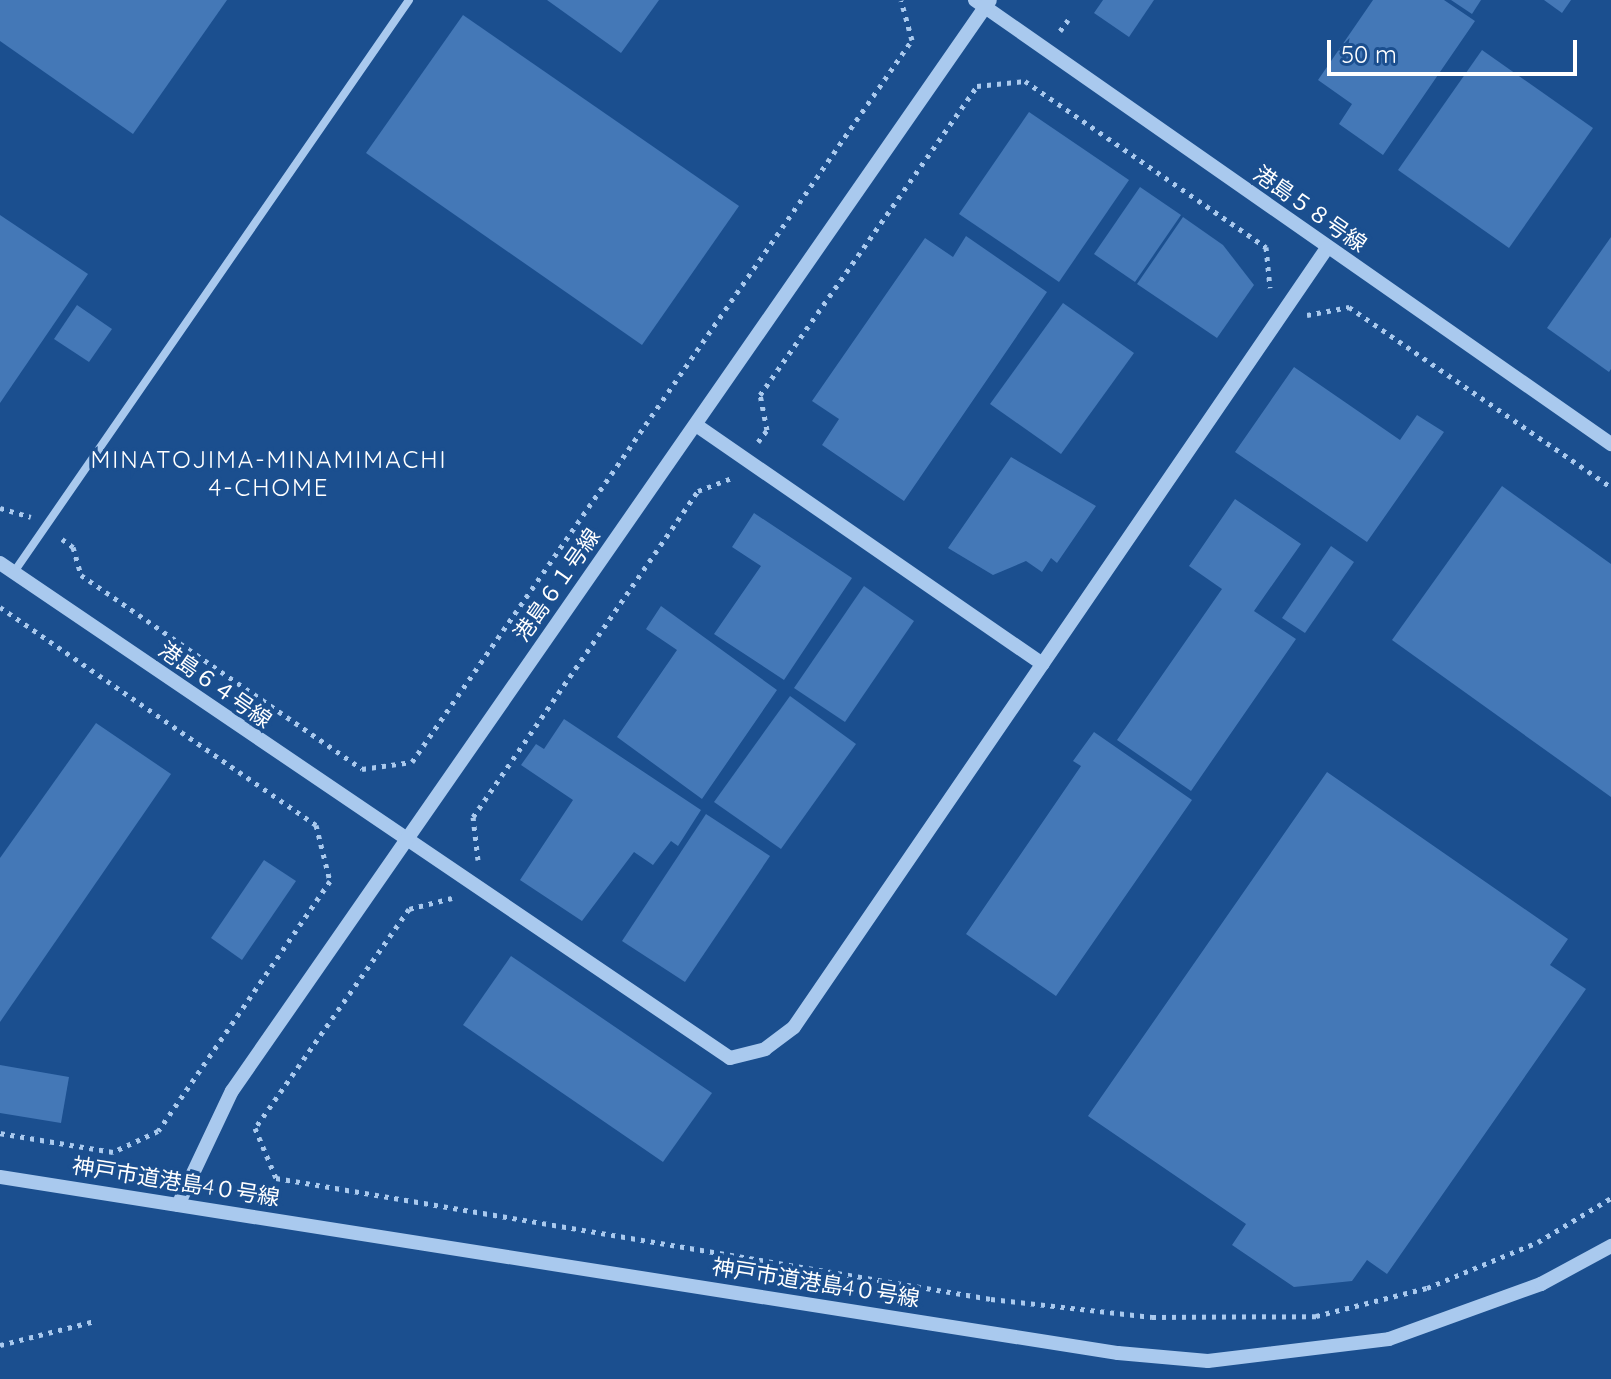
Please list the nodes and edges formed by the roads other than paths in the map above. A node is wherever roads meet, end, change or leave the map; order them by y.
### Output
1 (409, 0) edge
2 (983, 2) edge
3 (1327, 248) junction
4 (696, 425) junction
5 (1611, 444) edge
6 (0, 563) edge
7 (14, 572) junction
8 (1042, 664) junction
9 (405, 843) junction
10 (0, 1177) edge
11 (178, 1205) junction
12 (1611, 1246) edge

1 - 7 street
2 - 3 street, 港島５８号線
2 - 4 street, 港島６１号線
3 - 5 street, 港島５８号線
3 - 8 street, 港島６４号線
4 - 8 street
4 - 9 street, 港島６１号線
6 - 7 street, 港島６４号線
7 - 9 street, 港島６４号線
8 - 9 street, 港島６４号線
9 - 11 street, 港島６１号線
10 - 11 street, 神戸市道港島4０号線
11 - 12 street, 神戸市道港島4０号線

